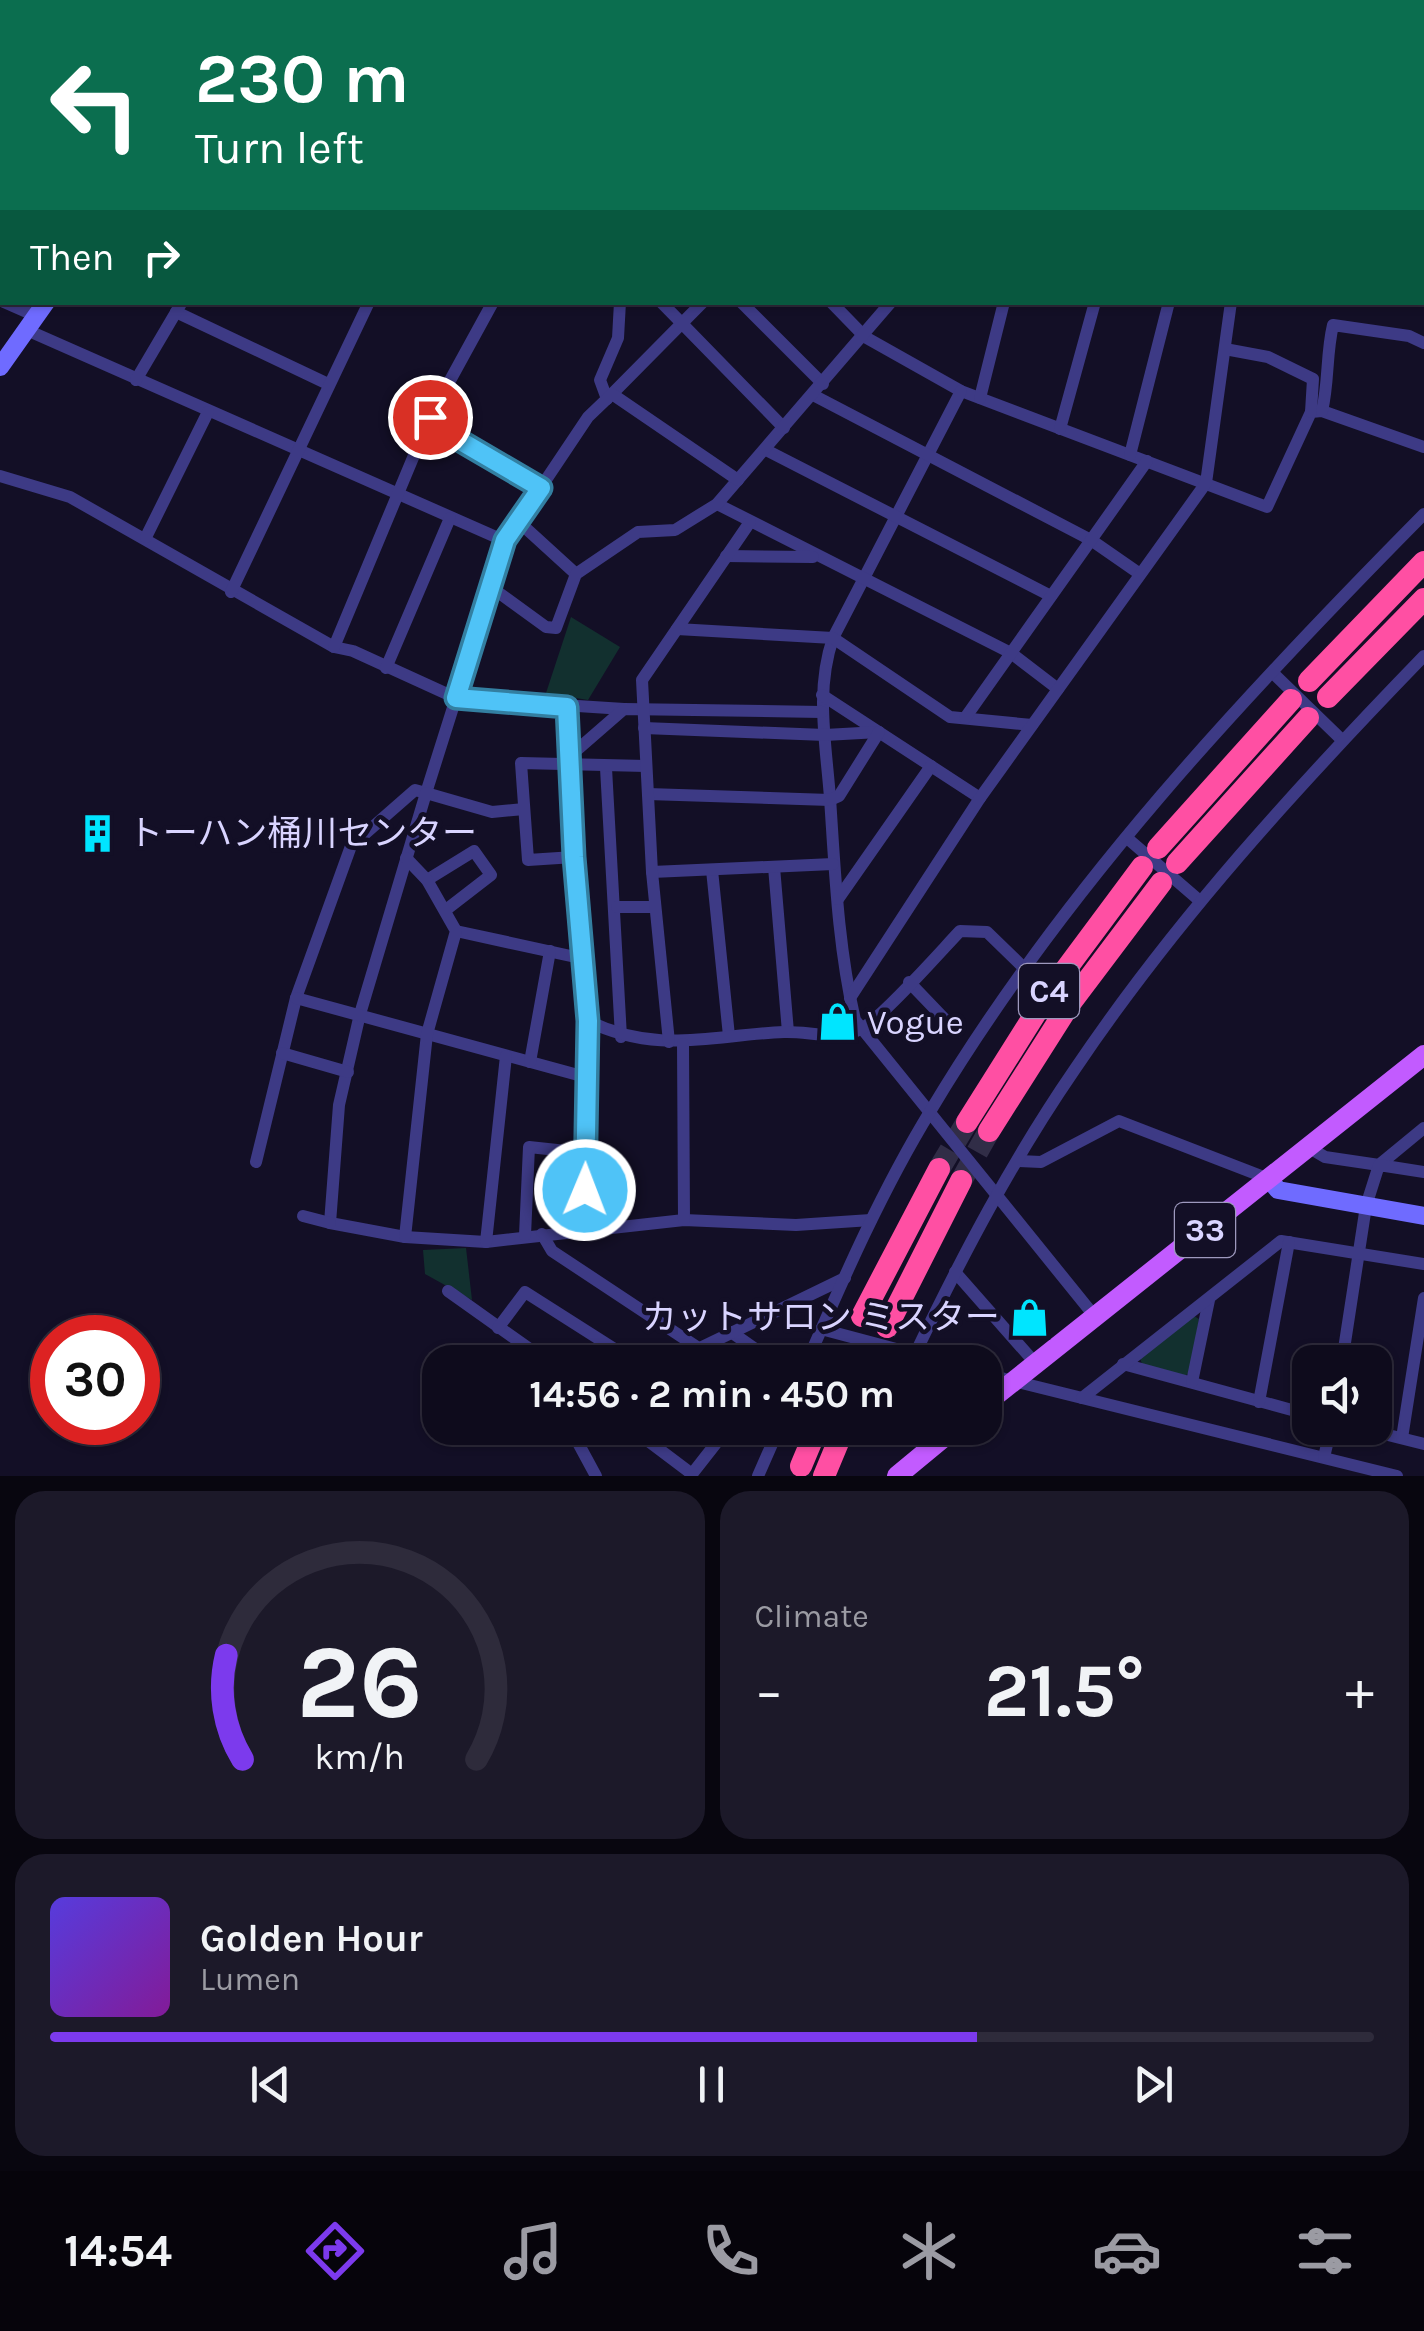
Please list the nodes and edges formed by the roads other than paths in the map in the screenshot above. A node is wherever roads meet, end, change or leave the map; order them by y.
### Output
1 (10, 305) edge
2 (367, 305) edge
3 (491, 305) edge
4 (620, 305) edge
5 (663, 305) edge
6 (700, 305) edge
7 (744, 305) edge
8 (834, 305) edge
9 (889, 305) edge
10 (1003, 305) edge
11 (1094, 305) edge
12 (1168, 305) edge
13 (1231, 305) edge
14 (179, 307) edge
15 (37, 316) edge
16 (681, 323) junction
17 (865, 337) junction
18 (1424, 343) edge
19 (1225, 349) junction
20 (0, 367) edge
21 (136, 380) junction
22 (328, 384) junction
23 (818, 390) junction
24 (961, 391) junction
25 (610, 397) junction
26 (980, 398) junction
27 (208, 412) junction
28 (1316, 412) junction
29 (428, 422) junction
30 (784, 428) junction
31 (1060, 429) junction
32 (1424, 447) edge
33 (297, 450) junction
34 (766, 450) junction
35 (927, 454) junction
36 (1130, 455) junction
37 (1147, 462) junction
38 (0, 476) edge
39 (738, 480) junction
40 (1206, 484) junction
41 (541, 488) junction
42 (396, 493) junction
43 (717, 504) junction
44 (1424, 514) edge
45 (897, 517) junction
46 (450, 518) junction
47 (518, 522) junction
48 (750, 522) junction
49 (146, 537) junction
50 (505, 540) junction
51 (1091, 540) junction
52 (726, 556) junction
53 (819, 557) junction
54 (1424, 562) edge
55 (576, 574) junction
56 (1140, 574) junction
57 (863, 579) junction
58 (491, 586) junction
59 (231, 592) junction
60 (1051, 596) junction
61 (1424, 599) edge
62 (677, 628) junction
63 (832, 638) junction
64 (334, 647) junction
65 (1010, 653) junction
66 (1424, 656) edge
67 (386, 668) junction
68 (1274, 674) junction
69 (1309, 681) dead end
70 (1058, 689) junction
71 (822, 695) junction
72 (1328, 697) dead end
73 (456, 698) junction
74 (1291, 700) dead end
75 (567, 707) junction
76 (643, 707) junction
77 (624, 709) junction
78 (822, 712) junction
79 (965, 718) junction
80 (1308, 718) dead end
81 (1032, 725) junction
82 (644, 728) junction
83 (879, 732) junction
84 (824, 735) junction
85 (1342, 740) junction
86 (570, 760) junction
87 (646, 766) junction
88 (931, 766) junction
89 (606, 768) junction
90 (426, 793) junction
91 (648, 794) junction
92 (980, 798) junction
93 (830, 800) junction
94 (524, 809) junction
95 (1127, 838) junction
96 (1158, 848) dead end
97 (574, 857) junction
98 (406, 858) junction
99 (1177, 863) dead end
100 (833, 864) junction
101 (774, 867) junction
102 (1142, 867) dead end
103 (712, 870) junction
104 (652, 872) junction
105 (427, 880) junction
106 (1161, 883) dead end
107 (838, 900) junction
108 (1200, 901) junction
109 (617, 907) junction
110 (655, 907) junction
111 (446, 909) junction
112 (456, 932) junction
113 (550, 952) junction
114 (580, 958) junction
115 (1024, 968) junction
116 (909, 982) junction
117 (296, 998) junction
118 (850, 998) junction
119 (360, 1014) junction
120 (588, 1021) junction
121 (862, 1028) junction
122 (788, 1032) junction
123 (957, 1032) dead end
124 (427, 1034) junction
125 (730, 1036) junction
126 (621, 1037) junction
127 (676, 1043) junction
128 (282, 1053) junction
129 (1424, 1055) edge
130 (506, 1056) junction
131 (530, 1062) junction
132 (348, 1072) junction
133 (590, 1078) junction
134 (930, 1110) junction
135 (1424, 1128) edge
136 (1308, 1147) junction
137 (585, 1153) junction
138 (1019, 1161) junction
139 (256, 1162) dead end
140 (1378, 1164) junction
141 (939, 1169) tunnel mouth
142 (1424, 1172) edge
143 (1268, 1178) junction
144 (961, 1181) tunnel mouth
145 (997, 1194) junction
146 (1366, 1206) junction
147 (303, 1216) dead end
148 (1424, 1216) edge
149 (684, 1220) junction
150 (871, 1220) junction
151 (330, 1223) junction
152 (585, 1228) junction
153 (542, 1234) junction
154 (525, 1235) junction
155 (405, 1237) junction
156 (486, 1242) junction
157 (1289, 1242) junction
158 (1359, 1254) junction
159 (1424, 1264) edge
160 (955, 1272) junction
161 (844, 1278) junction
162 (448, 1290) dead end
163 (1424, 1298) edge
164 (1209, 1300) junction
165 (862, 1316) tunnel mouth
166 (1096, 1318) junction
167 (498, 1328) junction
168 (887, 1328) tunnel mouth
169 (822, 1329) junction
170 (730, 1332) junction
171 (523, 1345) edge
172 (608, 1345) edge
173 (679, 1345) edge
174 (709, 1345) edge
175 (749, 1345) edge
176 (815, 1345) edge
177 (882, 1345) edge
178 (919, 1345) edge
179 (1345, 1345) edge
180 (1036, 1364) junction
181 (1123, 1364) junction
182 (1002, 1379) edge
183 (1013, 1382) junction
184 (1192, 1382) junction
185 (1002, 1391) edge
186 (1082, 1398) junction
187 (1259, 1402) junction
188 (1292, 1410) edge
189 (1392, 1436) edge
190 (1402, 1438) junction
191 (1424, 1444) edge
192 (579, 1445) edge
193 (654, 1445) edge
194 (715, 1445) edge
195 (772, 1445) edge
196 (810, 1445) edge
197 (837, 1445) edge
198 (930, 1445) edge
199 (932, 1445) edge
200 (1327, 1445) edge
201 (1324, 1458) junction
202 (801, 1466) dead end
203 (596, 1476) edge
204 (758, 1476) edge
205 (824, 1476) edge
206 (881, 1476) edge
207 (897, 1476) edge
208 (1397, 1476) edge

1 - 15 street
2 - 22 street
3 - 29 street
4 - 25 street
5 - 16 street
6 - 16 street
7 - 23 street
8 - 17 street
9 - 17 street
10 - 26 street
11 - 31 street
12 - 36 street
13 - 19 street
14 - 21 street
14 - 22 street
15 - 20 street
15 - 21 street
16 - 25 street
16 - 30 street
17 - 23 street
17 - 24 street
18 - 28 street
19 - 28 street
19 - 40 street
21 - 27 street
22 - 33 street
23 - 30 street
23 - 35 street
24 - 26 street
24 - 35 street
25 - 39 street
25 - 41 street
26 - 31 street
27 - 33 street
27 - 49 street
28 - 32 street
28 - 40 street
29 - 41 street
29 - 42 street
30 - 34 street
31 - 36 street
33 - 42 street
33 - 59 street
34 - 39 street
34 - 45 street
35 - 45 street
35 - 51 street
36 - 37 street
37 - 40 street
37 - 51 street
38 - 49 street
39 - 43 street
40 - 56 street
41 - 47 street
42 - 46 street
42 - 64 street
43 - 48 street
43 - 55 street
44 - 68 street
45 - 57 street
45 - 60 street
46 - 50 street
46 - 67 street
47 - 50 street
47 - 55 street
48 - 52 street
48 - 53 street
49 - 59 street
50 - 58 street
51 - 56 street
51 - 60 street
52 - 53 street
52 - 62 street
53 - 57 street
54 - 69 highway
55 - 58 street
56 - 70 street
57 - 63 street
57 - 65 street
58 - 73 street
59 - 64 street
60 - 65 street
61 - 72 highway
62 - 63 street
62 - 76 street
63 - 71 street
63 - 79 street
64 - 67 street
65 - 70 street
65 - 79 street
66 - 85 street
67 - 73 street
68 - 85 street
68 - 95 street
70 - 81 street
71 - 78 street
71 - 83 street
73 - 75 street
73 - 90 street
74 - 96 highway
75 - 77 street
75 - 86 street
76 - 77 street
76 - 78 street
76 - 82 street
77 - 86 street
78 - 84 street
79 - 81 street
80 - 99 highway
81 - 92 street
82 - 84 street
82 - 87 street
83 - 84 street
83 - 88 street
83 - 93 street
84 - 93 street
85 - 108 street
86 - 89 street
86 - 94 street
86 - 97 street
87 - 89 street
87 - 91 street
88 - 92 street
88 - 107 street
89 - 109 street
90 - 94 street
90 - 98 street
90 - 117 street
91 - 93 street
91 - 104 street
92 - 118 street
93 - 100 street
94 - 97 street
95 - 108 street
95 - 115 street
97 - 114 street
98 - 105 street
98 - 119 street
100 - 101 street
100 - 107 street
101 - 103 street
101 - 122 street
102 - 106 highway, C4
103 - 104 street
103 - 125 street
104 - 110 street
105 - 111 street
105 - 111 street
107 - 118 street
108 - 138 street
109 - 110 street
109 - 126 street
110 - 127 street
111 - 112 street
112 - 113 street
112 - 124 street
113 - 114 street
113 - 131 street
114 - 120 street
115 - 116 street
115 - 134 street
116 - 121 street
116 - 123 street
117 - 119 street
117 - 128 street
118 - 121 street
119 - 124 street
119 - 132 street
120 - 126 street
120 - 133 street
121 - 122 street
121 - 134 street
122 - 125 street
124 - 130 street
124 - 155 street
125 - 127 street
126 - 127 street
127 - 149 street
128 - 132 street
128 - 139 street
129 - 136 main road, 33
130 - 131 street
130 - 156 street
131 - 133 street
132 - 151 street
133 - 137 street
134 - 145 street
134 - 150 street
135 - 140 street
136 - 140 street
136 - 143 main road, 33
137 - 152 street
137 - 154 street
138 - 143 street
138 - 145 street
140 - 142 street
140 - 146 street
141 - 165 highway
143 - 146 street
143 - 166 main road, 33
144 - 168 highway
145 - 160 street
145 - 166 street
146 - 148 street
146 - 158 street
147 - 151 street
149 - 150 street
149 - 152 street
150 - 161 street
151 - 155 street
152 - 153 street
153 - 154 street
153 - 173 street
154 - 156 street
155 - 156 street
157 - 158 street
157 - 164 street
157 - 187 street
158 - 159 street
158 - 179 street
160 - 178 street
160 - 180 street
161 - 169 street
161 - 170 street
162 - 167 street
163 - 190 street
164 - 181 street
164 - 184 street
166 - 180 main road, 33
167 - 171 street
167 - 172 street
169 - 176 street
169 - 177 street, bridge
170 - 174 street
170 - 175 street
180 - 183 main road, 33
181 - 184 street
181 - 186 street
182 - 183 street
183 - 185 main road, 33
183 - 186 street
184 - 187 street
186 - 201 street
187 - 188 street
189 - 190 street
190 - 191 street
192 - 203 street
193 - 194 street
195 - 204 street
196 - 202 highway
197 - 205 highway
198 - 206 main road
199 - 207 main road
200 - 201 street
201 - 208 street

